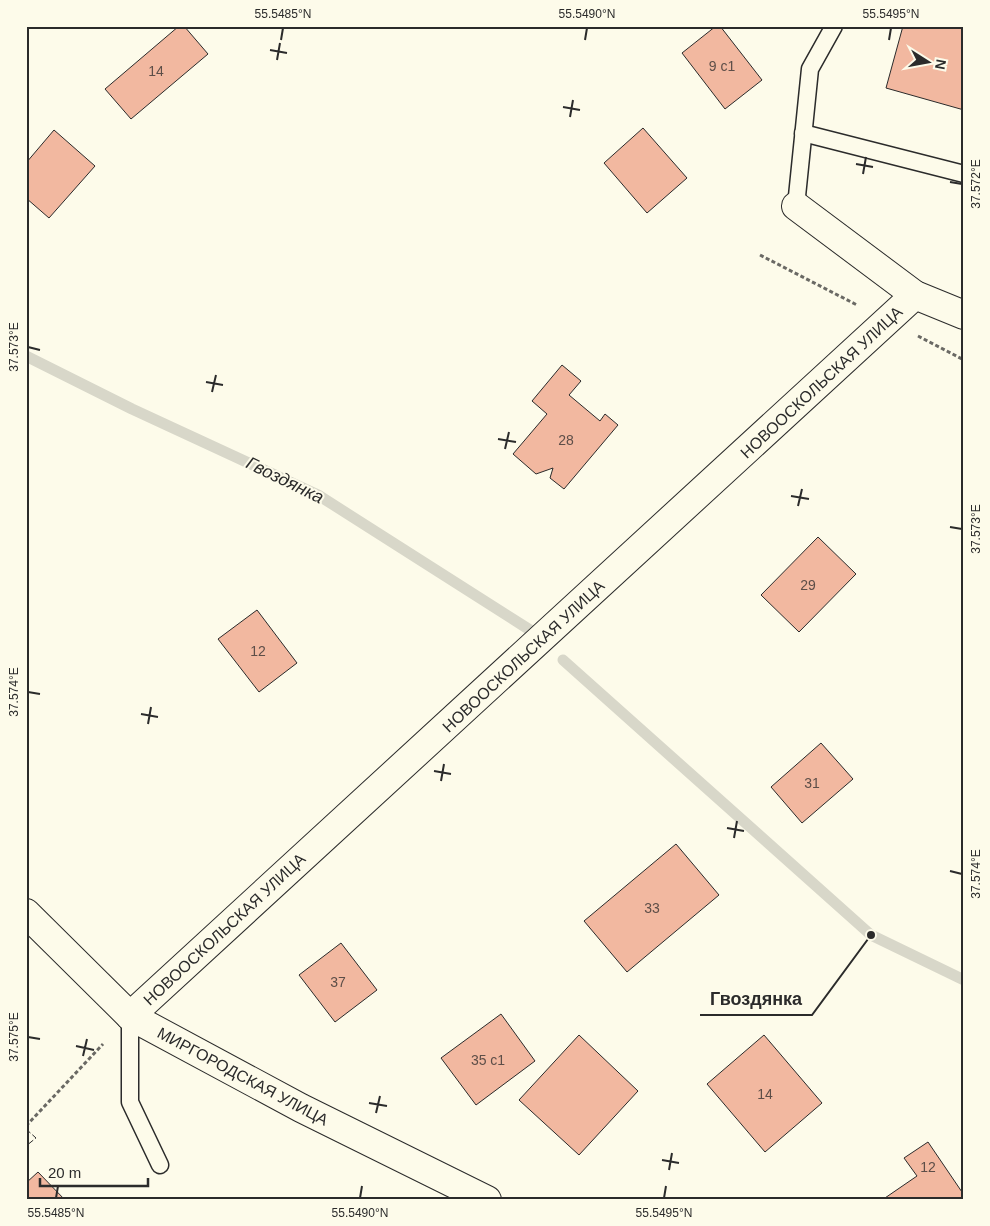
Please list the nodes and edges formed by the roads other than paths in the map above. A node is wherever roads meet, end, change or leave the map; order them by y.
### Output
1 (834, 26) edge
2 (803, 133) junction
3 (964, 174) edge
4 (796, 206) joint
5 (915, 295) junction
6 (964, 316) edge
7 (26, 914) edge
8 (130, 1016) junction
9 (160, 1165) dead end
10 (488, 1200) edge

1 - 2 lane
2 - 3 lane
2 - 4 lane
4 - 5 street
5 - 6 street
5 - 8 street, НОВООСКОЛЬСКАЯ УЛИЦА
7 - 8 street, МИРГОРОДСКАЯ УЛИЦА
8 - 9 lane
8 - 10 street, МИРГОРОДСКАЯ УЛИЦА

